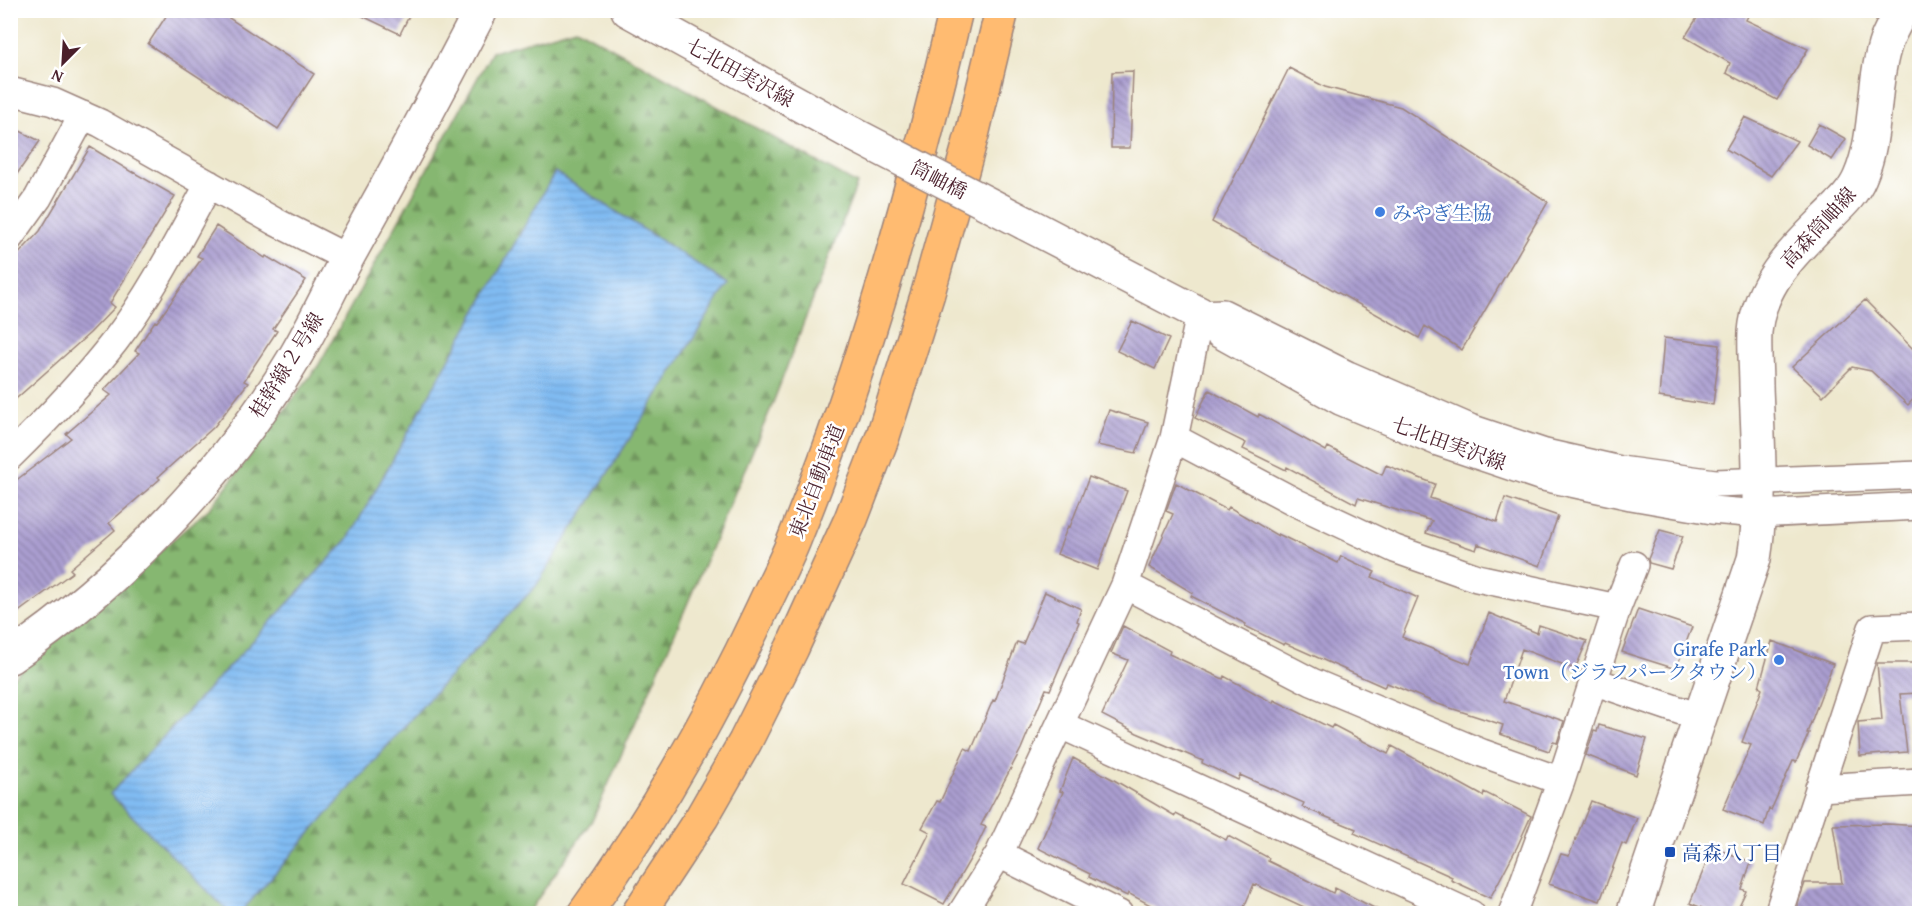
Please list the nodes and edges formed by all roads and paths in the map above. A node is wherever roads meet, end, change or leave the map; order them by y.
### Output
1 (481, 10) edge
2 (628, 10) edge
3 (956, 10) edge
4 (1002, 10) edge
5 (1901, 10) edge
6 (10, 91) edge
7 (83, 115) junction
8 (853, 134) joint
9 (209, 184) junction
10 (1025, 223) joint
11 (10, 237) edge
12 (347, 258) junction
13 (1200, 314) junction
14 (1174, 438) junction
15 (10, 456) edge
16 (1920, 475) edge
17 (1758, 481) junction
18 (1920, 506) edge
19 (1758, 514) junction
20 (1634, 565) dead end
21 (1125, 585) junction
22 (1617, 608) junction
23 (1920, 626) edge
24 (10, 657) edge
25 (1593, 681) junction
26 (1699, 717) junction
27 (1060, 726) junction
28 (1561, 781) junction
29 (1920, 782) edge
30 (1819, 788) junction
31 (999, 854) junction
32 (584, 914) edge
33 (638, 914) edge
34 (961, 914) edge
35 (1119, 914) edge
36 (1471, 914) edge
37 (1512, 914) edge
38 (1633, 914) edge
39 (1778, 914) edge

1 - 12 street, 桂幹線２号線
2 - 8 street, 七北田実沢線
3 - 32 highway, 東北自動車道
4 - 33 highway
5 - 17 street, 高森筒岫線
6 - 7 street
7 - 9 street
7 - 11 street
8 - 10 street, 筒岫橋, bridge
9 - 12 street
9 - 15 street
10 - 13 street, 七北田実沢線
12 - 24 street, 桂幹線２号線
13 - 14 street
13 - 17 street
13 - 19 street, 七北田実沢線
14 - 21 street
14 - 22 street
16 - 17 street
17 - 19 street, 高森筒岫線
18 - 19 street, 七北田実沢線
19 - 26 street, 高森筒岫線
20 - 22 street
21 - 27 street
21 - 28 street
22 - 25 street
23 - 30 street
25 - 26 street
25 - 28 street
26 - 38 street, 高森筒岫線
27 - 31 street
27 - 36 street
28 - 37 street
29 - 30 street
30 - 39 street
31 - 34 street
31 - 35 street

